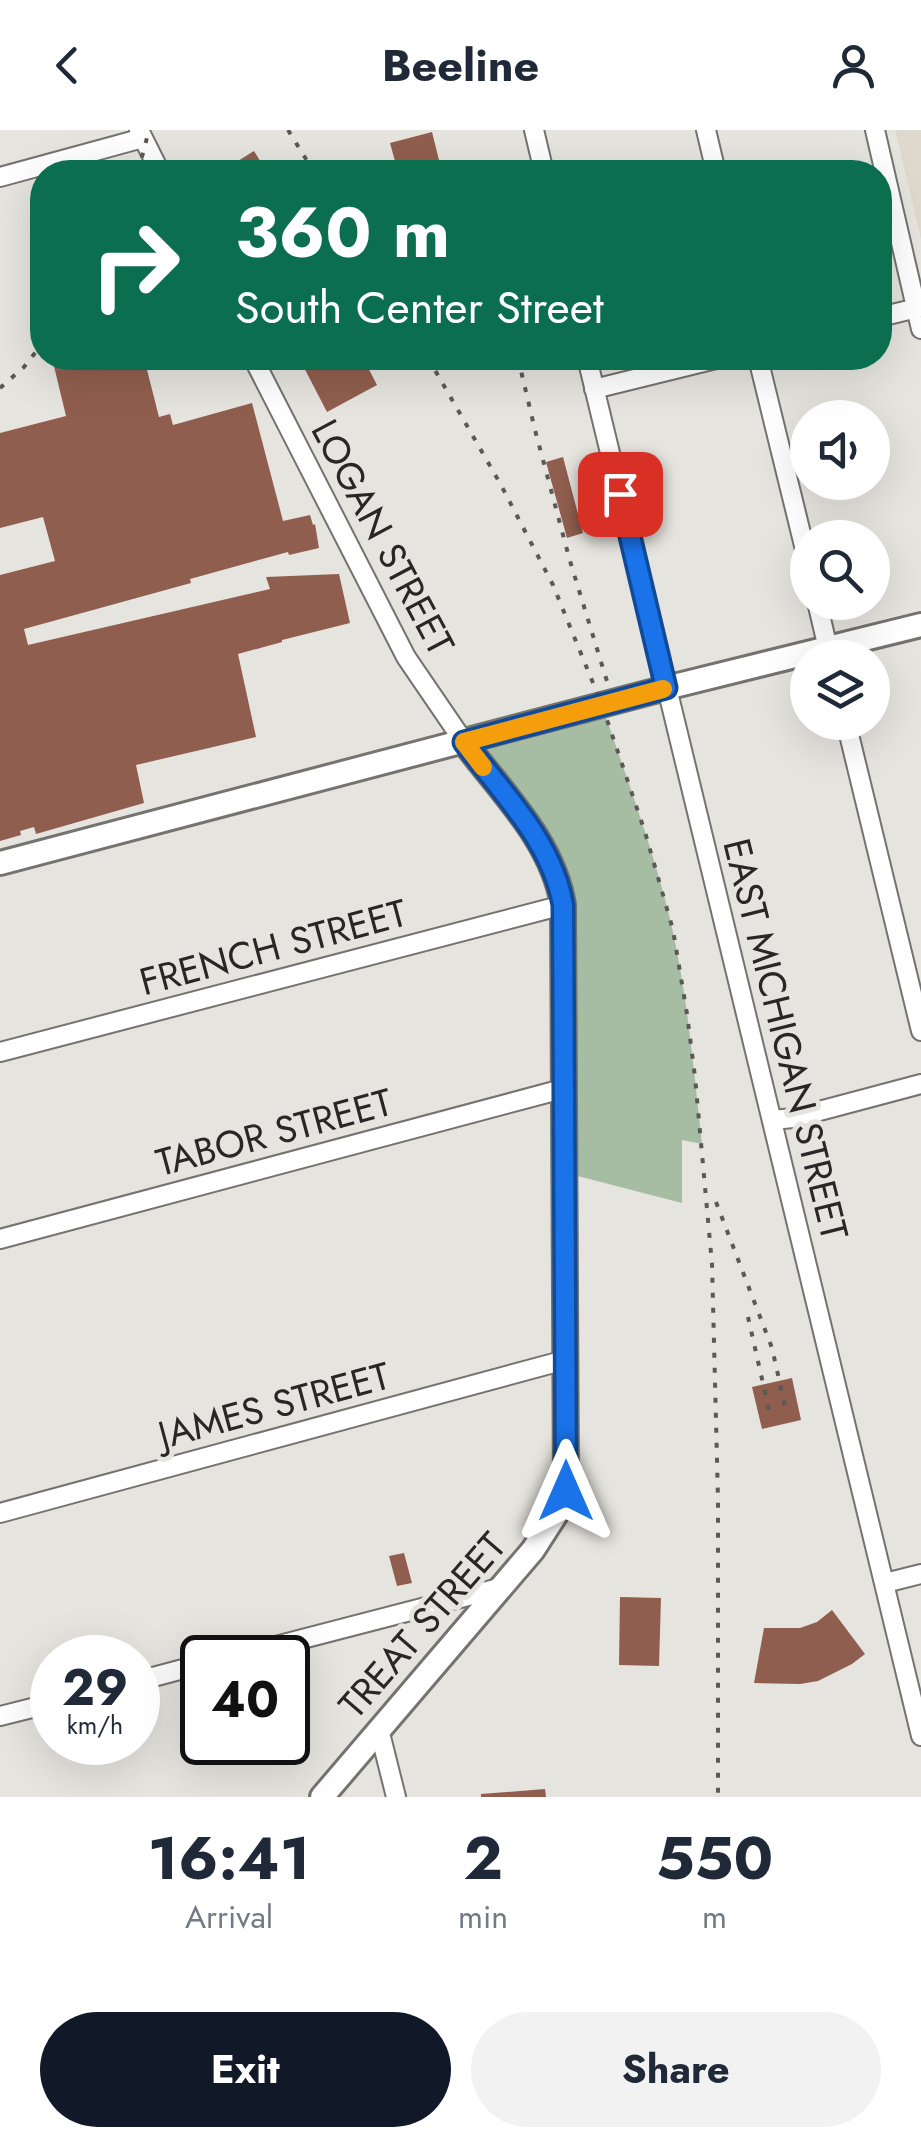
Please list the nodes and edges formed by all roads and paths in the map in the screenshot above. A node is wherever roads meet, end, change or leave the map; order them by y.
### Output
1 (534, 130) edge
2 (706, 130) edge
3 (875, 130) edge
4 (141, 134) edge
5 (56, 160) edge
6 (154, 160) edge
7 (541, 160) edge
8 (713, 160) edge
9 (882, 160) edge
10 (30, 168) edge
11 (0, 177) edge
12 (892, 198) edge
13 (919, 307) edge
14 (892, 314) edge
15 (921, 329) edge
16 (259, 370) edge
17 (590, 370) edge
18 (671, 370) edge
19 (761, 370) edge
20 (594, 389) junction
21 (798, 520) edge
22 (921, 625) edge
23 (872, 640) edge
24 (790, 661) edge
25 (666, 688) junction
26 (850, 740) edge
27 (464, 742) junction
28 (0, 863) edge
29 (563, 905) junction
30 (921, 1031) edge
31 (0, 1052) edge
32 (921, 1084) edge
33 (566, 1088) junction
34 (773, 1120) junction
35 (0, 1239) edge
36 (565, 1360) junction
37 (0, 1514) edge
38 (921, 1574) edge
39 (885, 1583) junction
40 (499, 1588) junction
41 (310, 1637) edge
42 (30, 1708) edge
43 (0, 1716) edge
44 (379, 1728) junction
45 (921, 1736) edge
46 (322, 1797) edge
47 (396, 1797) edge

1 - 7 street
2 - 8 street
3 - 9 street
4 - 5 street
4 - 6 street
10 - 11 street
12 - 13 street
13 - 14 street
13 - 15 street
16 - 27 street, LOGAN STREET
17 - 20 street, EAST MICHIGAN STREET
18 - 20 street
19 - 21 street
20 - 25 street, EAST MICHIGAN STREET
22 - 23 street
24 - 25 street
25 - 27 street
25 - 34 street, EAST MICHIGAN STREET
26 - 30 street
27 - 28 street
27 - 29 street, TREAT STREET
29 - 31 street, FRENCH STREET
29 - 33 street, TREAT STREET
32 - 34 street
33 - 35 street, TABOR STREET
33 - 36 street, TREAT STREET
34 - 39 street, EAST MICHIGAN STREET
36 - 37 street, JAMES STREET
36 - 40 street, TREAT STREET
38 - 39 street
39 - 45 street, EAST MICHIGAN STREET
40 - 41 street
40 - 44 street, TREAT STREET
42 - 43 street
44 - 46 street, TREAT STREET
44 - 47 street

